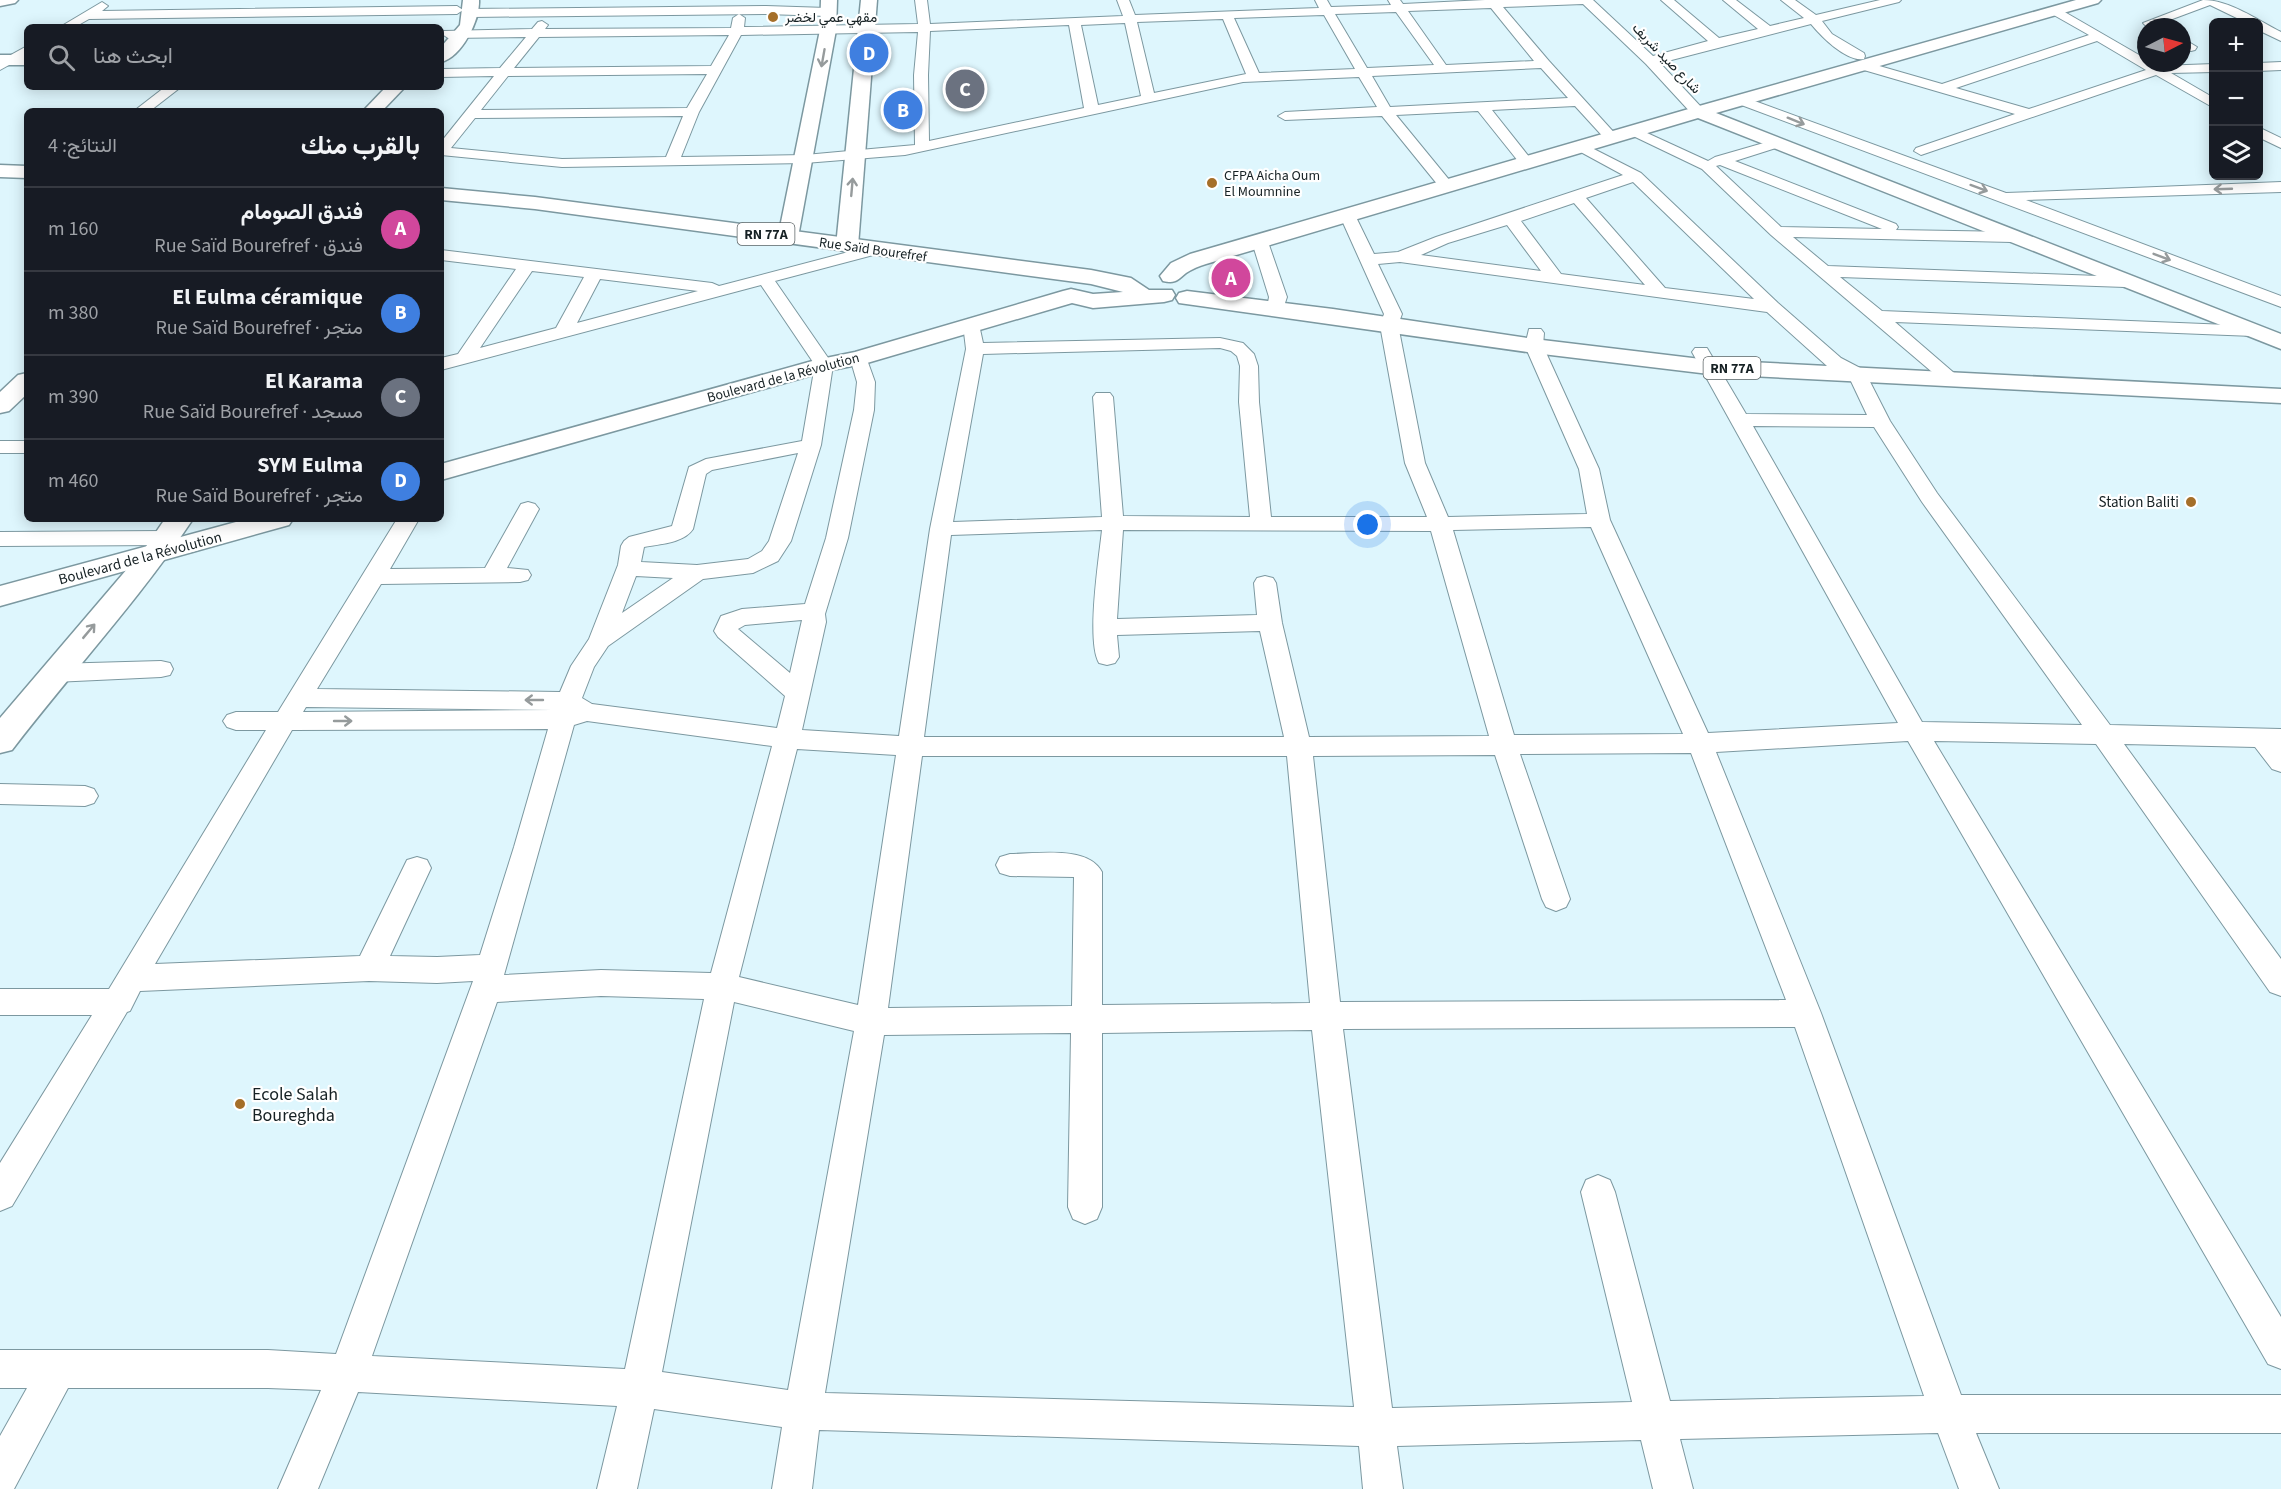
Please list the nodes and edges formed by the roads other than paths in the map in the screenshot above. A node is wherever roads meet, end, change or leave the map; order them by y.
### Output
1 (113, 0) edge
2 (316, 0) edge
3 (869, 0) edge
4 (921, 0) edge
5 (1123, 0) edge
6 (1586, 0) edge
7 (1667, 0) edge
8 (1729, 0) edge
9 (1787, 0) edge
10 (1895, 0) edge
11 (2093, 0) edge
12 (2213, 0) edge
13 (1492, 1) edge
14 (1396, 3) edge
15 (1862, 3) edge
16 (2051, 3) edge
17 (549, 5) edge
18 (739, 5) edge
19 (1325, 5) edge
20 (464, 6) edge
21 (825, 11) edge
22 (373, 12) junction
23 (298, 13) junction
24 (87, 15) junction
25 (1227, 15) junction
26 (2164, 18) edge
27 (2246, 18) edge
28 (1130, 19) junction
29 (1815, 20) junction
30 (1074, 21) junction
31 (71, 24) edge
32 (359, 24) edge
33 (924, 27) junction
34 (2263, 27) edge
35 (868, 30) junction
36 (737, 31) junction
37 (1769, 32) junction
38 (536, 33) junction
39 (451, 36) edge
40 (2099, 36) junction
41 (2281, 37) edge
42 (1716, 42) junction
43 (444, 51) edge
44 (24, 52) edge
45 (2137, 58) edge
46 (24, 60) edge
47 (1651, 61) junction
48 (1861, 61) junction
49 (3, 62) edge
50 (1544, 64) junction
51 (2281, 66) edge
52 (2263, 67) edge
53 (1442, 68) junction
54 (2209, 68) edge
55 (2191, 69) edge
56 (716, 70) junction
57 (503, 72) junction
58 (1365, 72) junction
59 (2152, 72) edge
60 (2161, 72) edge
61 (444, 73) edge
62 (1254, 77) junction
63 (1941, 89) junction
64 (170, 90) edge
65 (393, 90) edge
66 (409, 90) edge
67 (1750, 95) junction
68 (1148, 98) junction
69 (2209, 101) edge
70 (1579, 102) junction
71 (1482, 107) junction
72 (145, 108) edge
73 (375, 108) edge
74 (392, 108) edge
75 (1092, 111) junction
76 (1386, 111) junction
77 (692, 112) junction
78 (1698, 112) junction
79 (471, 114) junction
80 (2030, 114) junction
81 (1285, 116) dead end
82 (1635, 131) junction
83 (2263, 133) edge
84 (1612, 138) junction
85 (1889, 140) dead end
86 (1774, 144) junction
87 (2281, 144) edge
88 (444, 147) edge
89 (1582, 147) junction
90 (922, 148) junction
91 (444, 151) edge
92 (855, 157) junction
93 (805, 159) junction
94 (672, 160) junction
95 (1527, 163) junction
96 (1714, 163) junction
97 (0, 171) edge
98 (24, 172) edge
99 (1636, 176) junction
100 (1447, 187) junction
101 (2281, 187) edge
102 (444, 196) edge
103 (1577, 197) junction
104 (2281, 201) edge
105 (2037, 203) junction
106 (2144, 207) dead end
107 (1348, 216) junction
108 (1511, 219) junction
109 (1778, 232) junction
110 (1905, 233) junction
111 (788, 237) junction
112 (2012, 237) junction
113 (1254, 244) junction
114 (847, 246) junction
115 (875, 250) junction
116 (447, 256) edge
117 (1400, 257) junction
118 (1367, 260) junction
119 (526, 267) junction
120 (1824, 271) junction
121 (594, 274) junction
122 (1556, 279) junction
123 (766, 280) junction
124 (2124, 282) junction
125 (2281, 288) edge
126 (727, 289) junction
127 (1166, 289) junction
128 (1661, 293) junction
129 (1277, 302) junction
130 (2281, 302) edge
131 (1772, 307) junction
132 (1877, 316) junction
133 (1391, 320) junction
134 (2253, 331) junction
135 (562, 334) junction
136 (973, 336) junction
137 (1534, 339) junction
138 (2281, 342) edge
139 (464, 358) junction
140 (859, 358) junction
141 (1705, 359) junction
142 (1834, 362) junction
143 (444, 363) edge
144 (824, 365) junction
145 (1946, 373) junction
146 (1857, 374) junction
147 (2281, 381) edge
148 (24, 383) edge
149 (2281, 396) edge
150 (1103, 397) dead end
151 (0, 406) edge
152 (1739, 420) junction
153 (1880, 421) junction
154 (811, 445) junction
155 (0, 447) edge
156 (24, 447) edge
157 (444, 471) edge
158 (528, 509) dead end
159 (1599, 520) junction
160 (260, 522) edge
161 (406, 522) edge
162 (1113, 523) junction
163 (1261, 524) junction
164 (1440, 524) junction
165 (941, 529) junction
166 (166, 537) edge
167 (0, 538) edge
168 (629, 565) junction
169 (697, 572) junction
170 (492, 575) junction
171 (520, 575) dead end
172 (375, 577) junction
173 (1265, 583) dead end
174 (0, 596) edge
175 (813, 614) junction
176 (1270, 623) junction
177 (1105, 627) junction
178 (600, 640) junction
179 (1107, 657) dead end
180 (161, 669) dead end
181 (54, 673) junction
182 (797, 693) junction
183 (292, 710) junction
184 (572, 711) junction
185 (236, 721) dead end
186 (1915, 731) junction
187 (2103, 736) junction
188 (2271, 737) edge
189 (787, 739) junction
190 (0, 741) edge
191 (1700, 743) junction
192 (1504, 744) junction
193 (909, 746) junction
194 (1299, 747) junction
195 (2281, 762) edge
196 (0, 794) edge
197 (85, 796) dead end
198 (1011, 865) dead end
199 (417, 868) dead end
200 (1556, 899) dead end
201 (369, 968) junction
202 (488, 978) junction
203 (2281, 983) edge
204 (722, 986) junction
205 (125, 990) junction
206 (0, 1002) edge
207 (1806, 1013) junction
208 (1326, 1016) junction
209 (1088, 1021) junction
210 (871, 1022) junction
211 (1598, 1192) dead end
212 (0, 1194) edge
213 (1085, 1207) dead end
214 (2281, 1351) edge
215 (58, 1368) junction
216 (0, 1369) edge
217 (347, 1373) junction
218 (640, 1388) junction
219 (802, 1411) junction
220 (1949, 1414) junction
221 (2281, 1414) edge
222 (1656, 1420) junction
223 (1375, 1427) junction
224 (0, 1475) edge
225 (298, 1489) edge
226 (616, 1489) edge
227 (792, 1489) edge
228 (1383, 1489) edge
229 (1673, 1489) edge
230 (1979, 1489) edge

1 - 24 street
2 - 23 street
3 - 35 main road
4 - 33 street
5 - 28 street
6 - 13 street
6 - 47 street, شارع صيد شريف
7 - 42 street
8 - 37 street
9 - 29 street
10 - 15 street
11 - 16 main road
12 - 26 street
12 - 27 street
13 - 14 street
13 - 50 street
14 - 19 street
14 - 53 street
15 - 29 street
16 - 40 street
16 - 48 main road
17 - 18 street
17 - 20 street
17 - 38 street
18 - 21 street
18 - 36 street
19 - 25 street
19 - 58 street
20 - 22 street
20 - 39 main road
21 - 35 street
21 - 36 street
21 -> 93 main road
22 - 23 street
22 - 32 street
23 - 24 street
24 - 31 street
25 - 28 street
25 - 62 street
28 - 30 street
28 - 68 street
29 - 37 street
29 - 48 street
30 - 33 street
30 - 75 street
33 - 35 street
33 - 90 street
34 - 41 street
35 - 92 main road
36 - 38 street
36 - 56 street
37 - 42 street
38 - 39 street
38 - 57 street
39 - 43 main road
40 - 45 street
40 - 63 street
42 - 47 street
44 - 49 street
46 - 49 main road
47 - 78 street, شارع صيد شريف
48 - 63 street
48 - 67 main road
50 - 53 street
50 - 70 street
51 - 52 street
53 - 58 street
54 - 55 street
56 - 57 street
56 - 77 street
57 - 61 street
57 - 79 street
58 - 62 street
58 - 76 street
59 - 80 street
60 - 69 street
62 - 68 street
63 - 80 street
64 - 72 street
65 - 73 main road
66 - 74 main road
67 - 78 main road
67 - 85 street
67 -> 105 street
68 - 75 street
70 - 71 street
70 - 84 street
71 - 76 street
71 - 95 street
75 - 90 street
76 - 81 street
76 - 100 street
77 - 79 street
77 - 94 street
78 - 82 main road
78 - 86 main road
79 - 88 street
80 - 105 street
82 - 84 main road
82 - 96 street
83 - 87 street
84 - 89 main road
86 - 96 street
86 - 112 main road
89 - 95 main road
89 - 99 street
90 - 92 street
91 - 94 street
92 - 93 street
114 -> 92 main road
93 - 94 street
93 - 111 main road
95 - 100 main road
96 - 109 street
96 - 110 street
97 - 98 main road
99 - 103 street
99 - 131 street
100 - 107 main road
101 -> 105 street
102 - 111 main road, Rue Saïd Bourefref / RN 77A
103 - 108 street
103 - 128 street
104 - 106 street
105 - 125 street
105 -> 130 street
107 - 113 main road
107 - 118 street
108 - 117 street
108 - 122 street
109 - 110 street
109 - 120 street
110 - 112 street
111 - 114 main road, Rue Saïd Bourefref / RN 77A
112 - 124 main road
113 - 127 main road
113 - 127 main road
113 - 129 street
114 - 115 main road, Rue Saïd Bourefref / RN 77A
115 - 123 street
115 - 127 main road, Rue Saïd Bourefref / RN 77A
116 - 119 street
117 - 118 street
117 - 122 street
118 - 133 street
119 - 121 street
119 - 139 street
120 - 124 street
120 - 132 street
121 - 126 street
121 - 135 street
122 - 128 street
123 - 126 street
123 - 144 street
124 - 134 main road
126 - 135 street
127 - 129 main road, RN 77A
127 - 136 main road, Boulevard de la Révolution
128 - 131 street
129 - 133 main road, RN 77A
131 - 142 street
132 - 134 street
132 - 145 street
133 - 137 main road, RN 77A
133 - 164 street
134 - 138 main road
135 - 139 street
136 - 140 main road, Boulevard de la Révolution
136 - 163 street
136 - 165 street
137 - 141 main road, RN 77A
137 - 159 street
139 - 143 street
140 - 144 main road, Boulevard de la Révolution
140 - 175 street
141 - 142 main road
141 - 146 main road, RN 77A
141 - 152 street
142 - 145 main road
142 - 146 street
144 - 154 street
144 - 157 main road, Boulevard de la Révolution
145 - 146 main road, RN 77A
145 - 147 main road
145 - 149 main road, RN 77A
146 - 153 street
148 - 151 main road
150 - 162 street
152 - 153 street
152 - 186 street
153 - 187 street
154 - 168 street
154 - 169 street
155 - 156 street
158 - 170 street
159 - 164 street
159 - 191 street
160 - 166 main road, Boulevard de la Révolution
161 - 172 street
162 - 163 street
162 - 165 street
162 - 177 street
163 - 164 street
164 - 192 street
165 - 193 street
166 - 167 street
166 - 174 main road, Boulevard de la Révolution
181 -> 166 main road
168 - 169 street
168 - 178 street
169 - 178 street
170 - 171 street
170 - 172 street
172 - 183 street
173 - 176 street
175 - 182 street
175 - 182 street
176 - 177 street
176 - 194 street
177 - 179 street
178 - 184 street
180 - 181 street
181 - 190 main road
182 - 189 street
183 - 184 street
183 - 185 street
183 - 205 street
184 - 189 street
184 - 202 street
186 - 187 street
186 - 191 street
186 - 214 street
187 - 188 street
187 - 203 street
188 - 195 street
189 - 193 street
189 - 204 street
191 - 192 street
191 - 207 street
192 - 194 street
192 - 200 street
193 - 194 street
193 - 210 street
194 - 208 street
196 - 197 street
198 - 209 street
199 - 201 street
201 - 202 street
201 - 205 street
202 - 204 street
202 - 217 street
204 - 210 street
204 - 218 street
205 - 206 street
205 - 212 street
207 - 208 street
207 - 220 street
208 - 209 street
208 - 223 street
209 - 210 street
209 - 213 street
210 - 219 street
211 - 222 street
215 - 216 street
215 - 217 street
215 - 224 street
217 - 218 street
217 - 225 street
218 - 219 street
218 - 226 street
219 - 223 street
219 - 227 street
220 - 221 street
220 - 222 street
220 - 230 street
222 - 223 street
222 - 229 street
223 - 228 street

